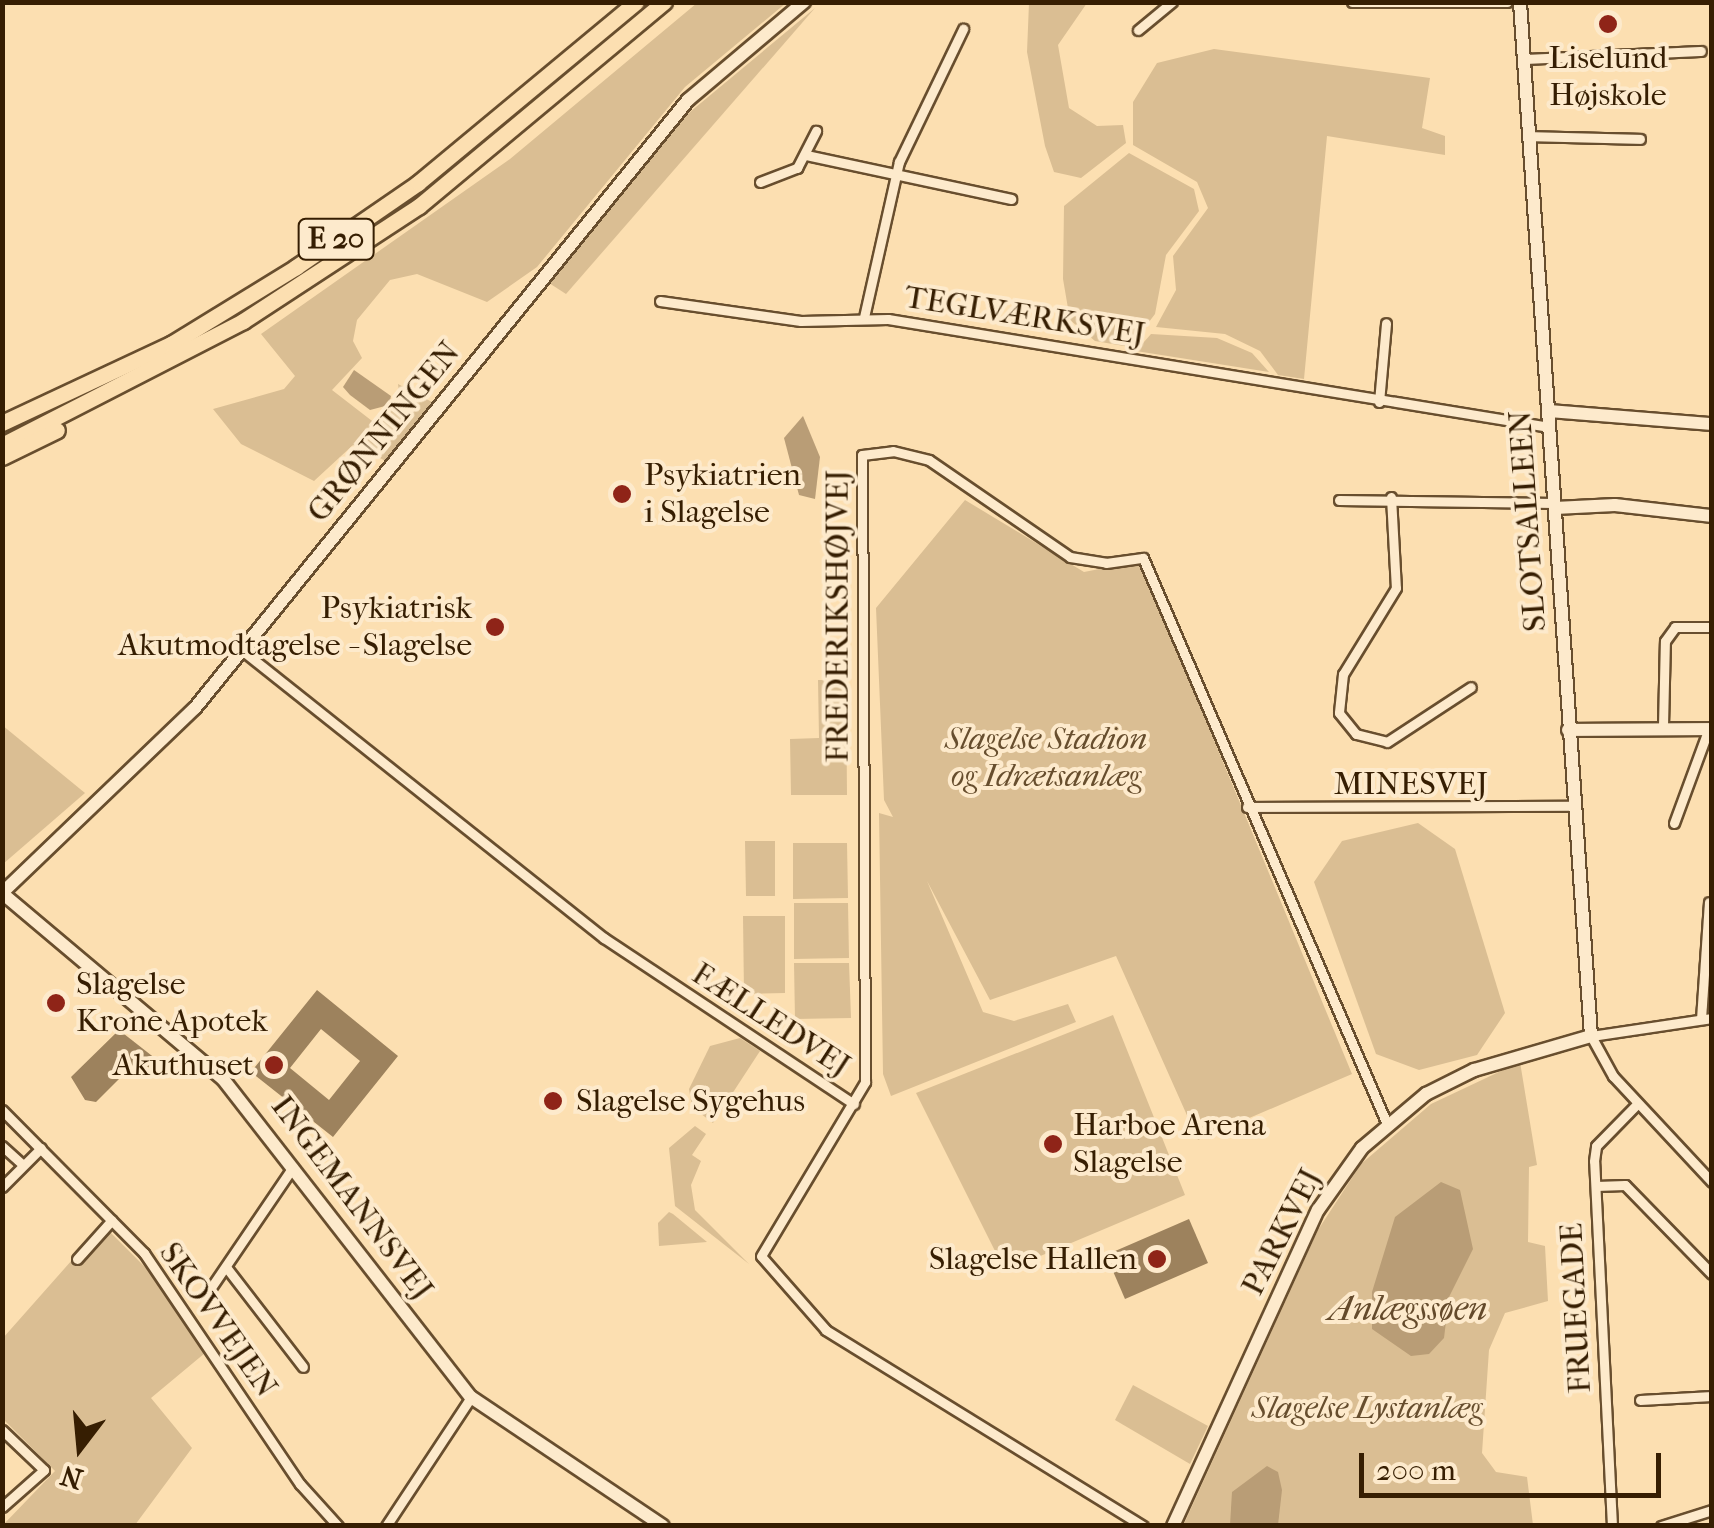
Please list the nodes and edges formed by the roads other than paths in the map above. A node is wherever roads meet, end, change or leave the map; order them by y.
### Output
1 (636, 2) edge
2 (664, 2) edge
3 (804, 2) edge
4 (1172, 2) edge
5 (1352, 2) edge
6 (1506, 2) edge
7 (1520, 2) edge
8 (1378, 3) edge
9 (963, 29) dead end
10 (1138, 30) dead end
11 (1701, 51) dead end
12 (1524, 59) junction
13 (816, 131) dead end
14 (1529, 136) junction
15 (1640, 139) dead end
16 (806, 155) junction
17 (893, 180) junction
18 (760, 182) dead end
19 (1011, 199) dead end
20 (660, 301) dead end
21 (864, 317) junction
22 (243, 320) junction
23 (1386, 323) dead end
24 (1380, 402) junction
25 (1549, 412) junction
26 (2, 423) edge
27 (1712, 424) edge
28 (1549, 428) junction
29 (2, 446) edge
30 (2, 458) edge
31 (1391, 498) junction
32 (1339, 500) dead end
33 (1554, 506) junction
34 (1712, 516) edge
35 (1712, 627) edge
36 (243, 650) junction
37 (1471, 687) dead end
38 (1663, 726) junction
39 (1710, 728) edge
40 (1568, 730) junction
41 (1574, 806) junction
42 (1248, 807) junction
43 (1674, 823) dead end
44 (2, 893) edge
45 (1709, 902) edge
46 (1706, 1018) edge
47 (1591, 1036) junction
48 (854, 1104) junction
49 (1636, 1104) junction
50 (2, 1110) edge
51 (1387, 1124) junction
52 (2, 1146) edge
53 (40, 1148) junction
54 (294, 1164) junction
55 (23, 1166) junction
56 (1712, 1182) edge
57 (1596, 1186) junction
58 (2, 1187) edge
59 (112, 1220) junction
60 (77, 1260) dead end
61 (226, 1267) junction
62 (1712, 1274) edge
63 (208, 1292) dead end
64 (303, 1366) dead end
65 (471, 1396) junction
66 (1712, 1396) edge
67 (1640, 1400) dead end
68 (2, 1430) edge
69 (2, 1507) edge
70 (1712, 1510) edge
71 (338, 1526) edge
72 (386, 1526) edge
73 (663, 1526) edge
74 (1143, 1526) edge
75 (1173, 1526) edge
76 (1612, 1526) edge
77 (1661, 1526) edge

1 - 26 highway, E 20
2 - 22 highway, E 20
3 - 36 street, GRØNNINGEN
4 - 10 street
5 - 8 street
6 - 8 street
7 - 12 street, SLOTSALLEEN
9 - 17 street
11 - 12 street
12 - 14 street, SLOTSALLEEN
13 - 16 street
14 - 15 street
14 - 25 street, SLOTSALLEEN
16 - 17 street
16 - 18 street
17 - 19 street
17 - 21 street
20 - 21 street, TEGLVÆRKSVEJ
21 - 24 street, TEGLVÆRKSVEJ
22 - 29 highway, E 20
22 - 30 highway
23 - 24 street
24 - 28 street, TEGLVÆRKSVEJ
25 - 27 street
25 - 28 street, SLOTSALLEEN
28 - 33 street, SLOTSALLEEN
31 - 32 street
31 - 33 street
31 - 37 street
33 - 34 street
33 - 40 street, SLOTSALLEEN
35 - 38 street
36 - 44 street, GRØNNINGEN
36 - 48 street, FÆLLEDVEJ
38 - 39 street
38 - 40 street
39 - 43 street
40 - 41 street, SLOTSALLEEN
41 - 42 street, MINESVEJ
41 - 47 street, SLOTSALLEEN
42 - 48 street, FREDERIKSHØJVEJ
42 - 51 street, FREDERIKSHØJVEJ
44 - 54 street, INGEMANNSVEJ
45 - 46 street
46 - 47 street
47 - 49 street
47 - 51 street, PARKVEJ
48 - 74 street, FÆLLEDVEJ
49 - 56 street
49 - 57 street, FRUEGADE
50 - 53 street, SKOVVEJEN
51 - 75 street, PARKVEJ
52 - 55 street
53 - 55 street
53 - 59 street, SKOVVEJEN
54 - 61 street
54 - 65 street, INGEMANNSVEJ
55 - 58 street
57 - 62 street
57 - 76 street, FRUEGADE
59 - 60 street
59 - 71 street, SKOVVEJEN
61 - 63 street
61 - 64 street
65 - 72 street
65 - 73 street, INGEMANNSVEJ
66 - 67 street
68 - 69 street
70 - 77 street

